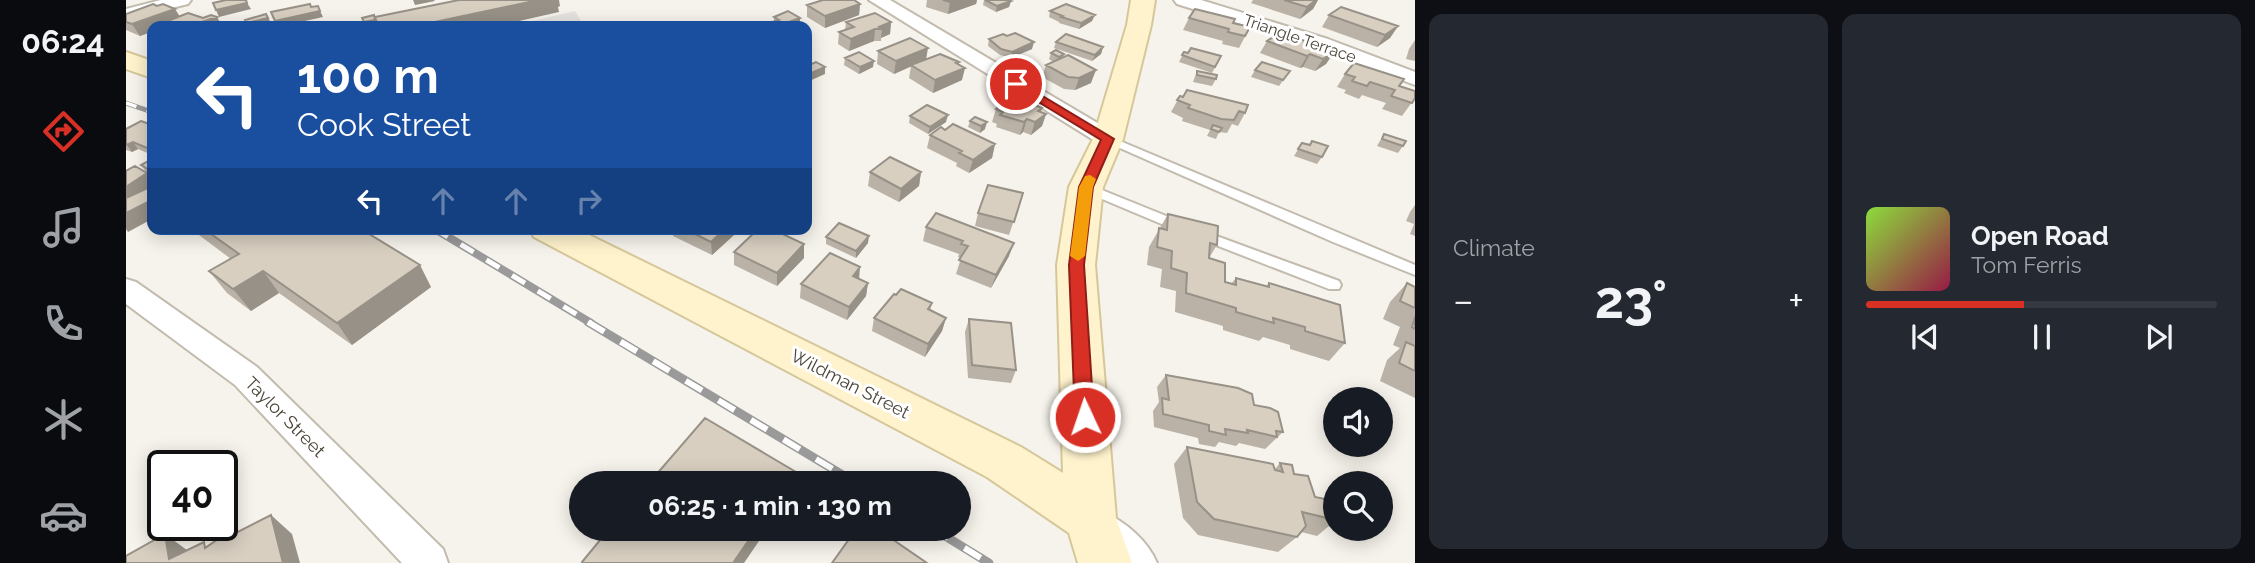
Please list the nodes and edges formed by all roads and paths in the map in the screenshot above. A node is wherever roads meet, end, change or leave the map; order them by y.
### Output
1 (182, 0) edge
2 (878, 0) edge
3 (1143, 0) edge
4 (1183, 0) edge
5 (126, 14) edge
6 (126, 60) edge
7 (147, 68) edge
8 (1415, 79) edge
9 (1108, 139) junction
10 (1086, 187) junction
11 (559, 235) edge
12 (1415, 270) edge
13 (1334, 285) dead end
14 (126, 289) edge
15 (1090, 518) junction
16 (429, 563) edge
17 (1105, 563) edge
18 (1138, 563) edge

1 - 5 street
2 - 9 street
3 - 9 street
4 - 8 street, Triangle Terrace
6 - 7 street
9 - 10 street
9 - 12 lane
10 - 13 lane
10 - 15 street
11 - 15 street, Wildman Street
14 - 16 street, Taylor Street
15 - 17 street
15 - 18 street, Wildman Street

